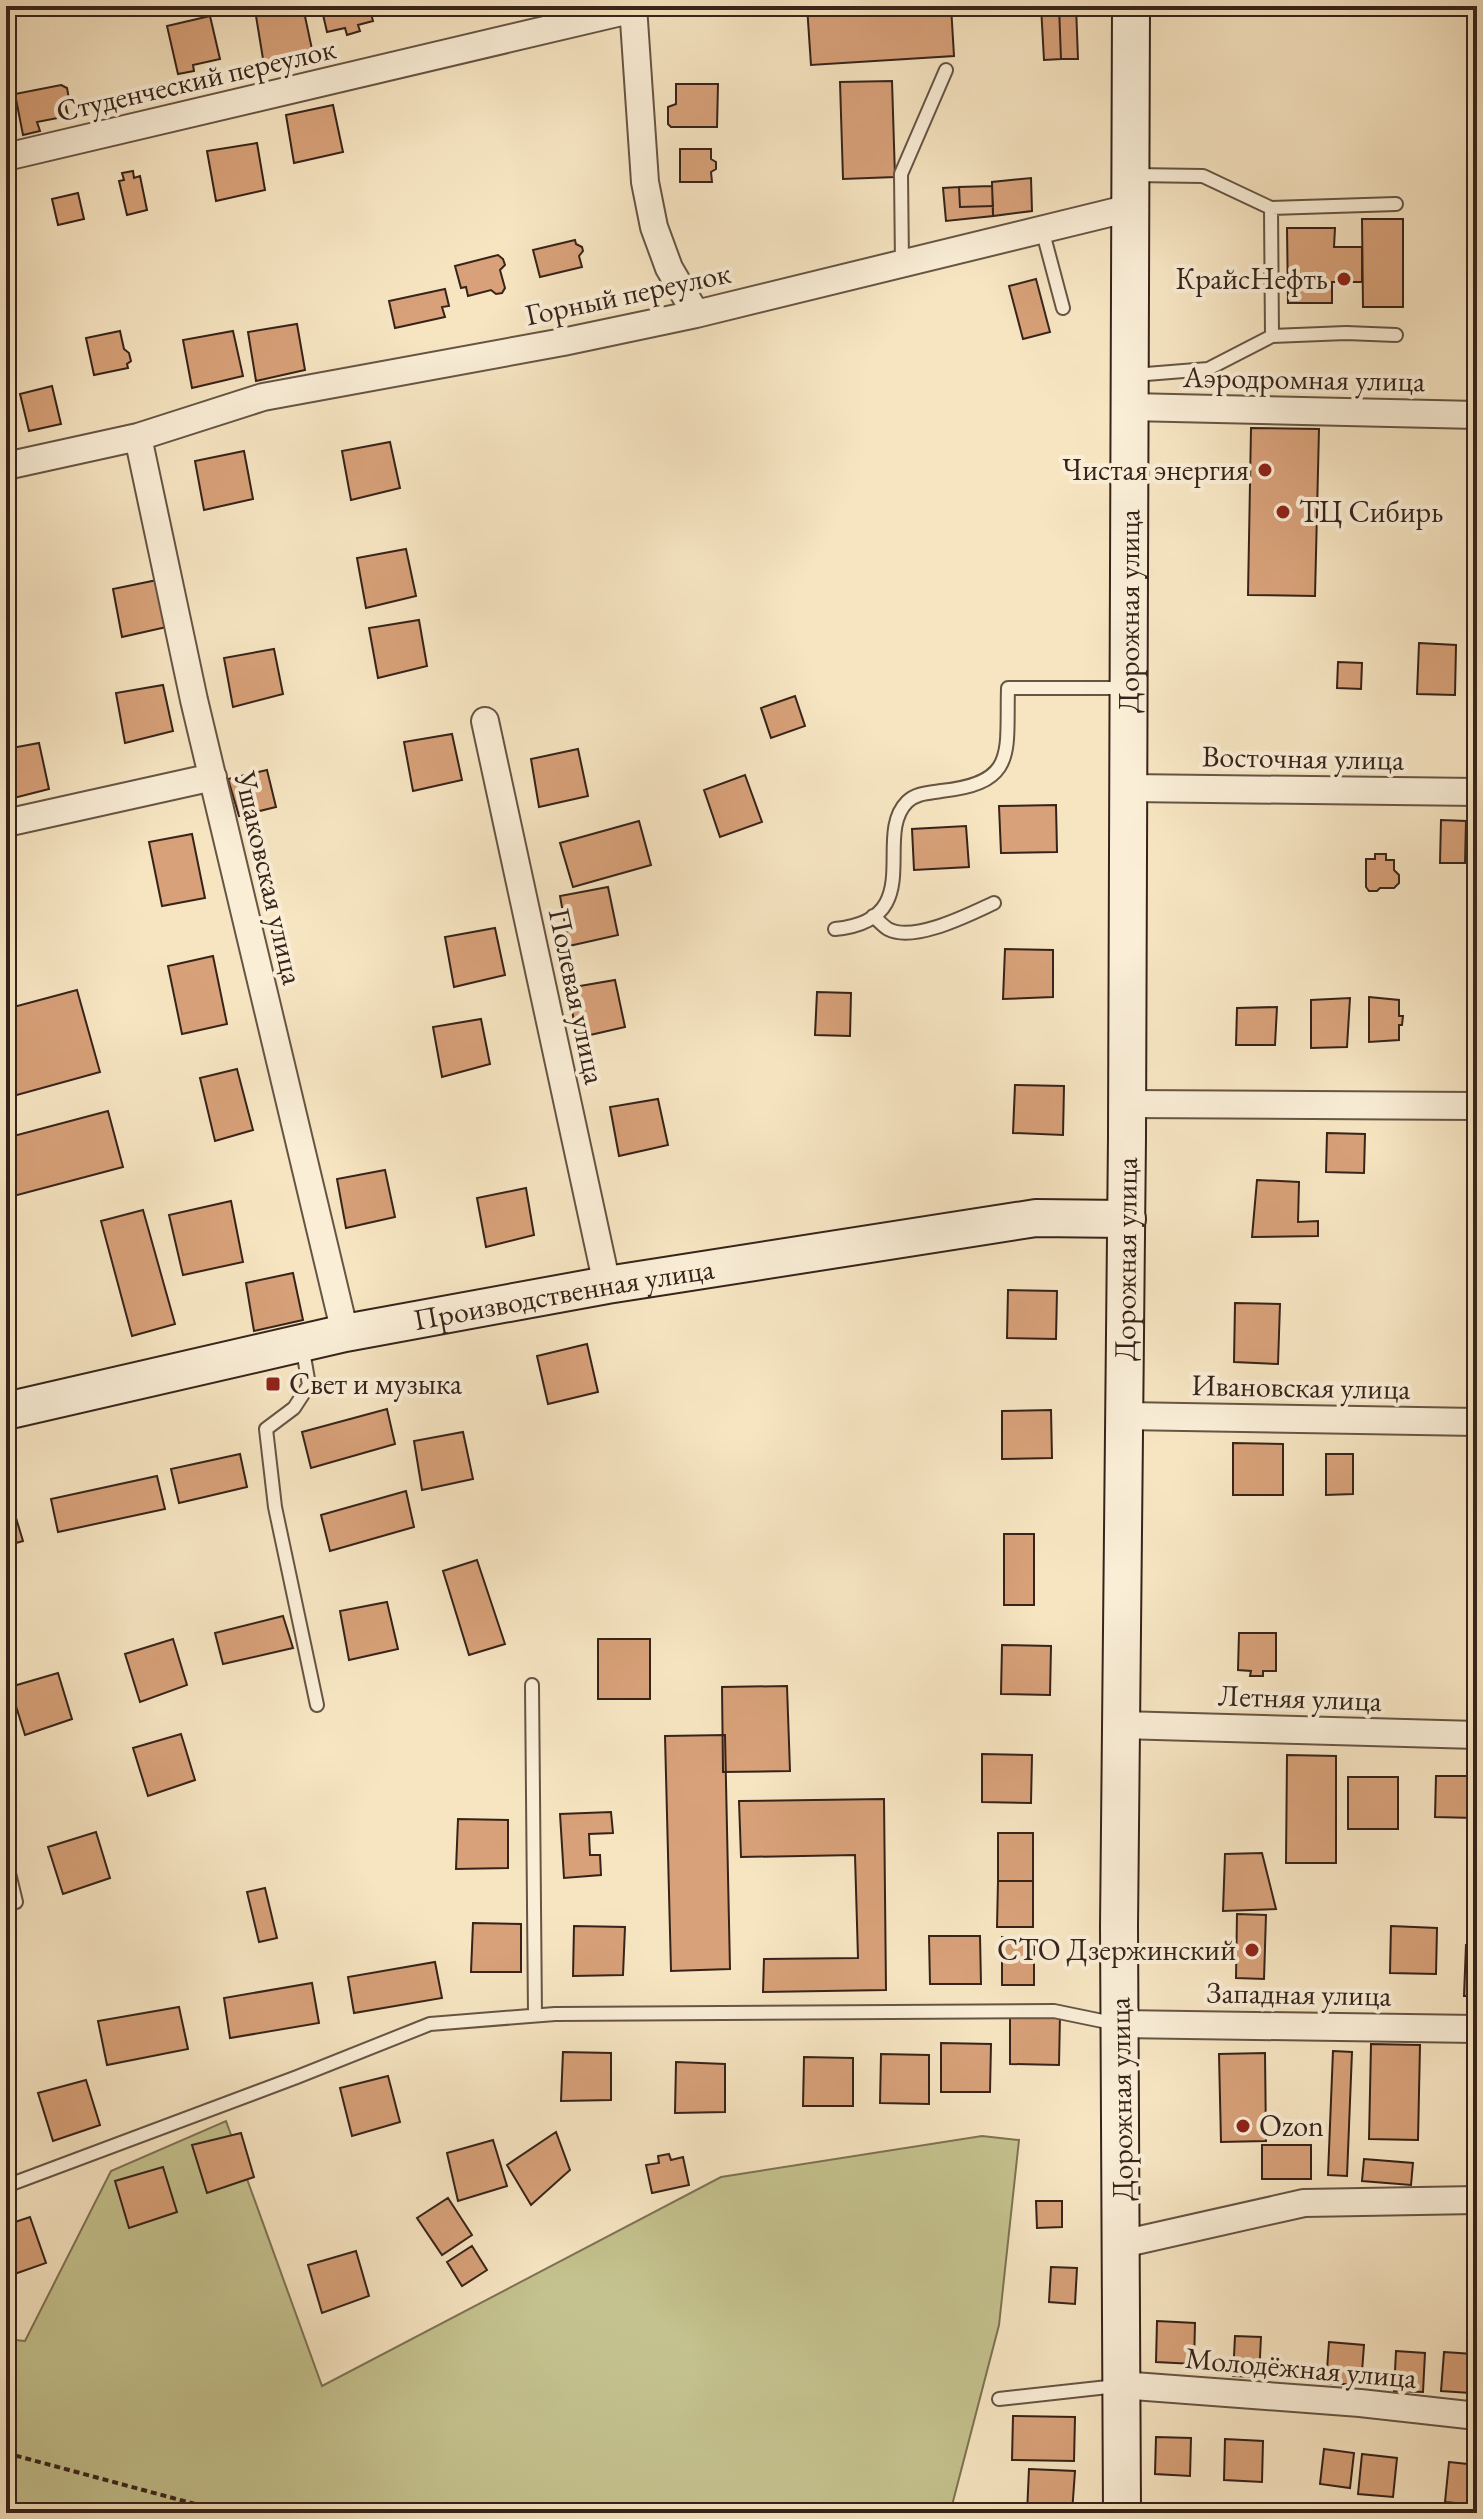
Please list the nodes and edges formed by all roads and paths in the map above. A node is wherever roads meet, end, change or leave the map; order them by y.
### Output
1 (1131, 6) edge
2 (634, 8) edge
3 (946, 70) dead end
4 (6, 157) edge
5 (1130, 191) junction
6 (1396, 204) dead end
7 (1271, 208) junction
8 (1042, 229) junction
9 (902, 263) junction
10 (1063, 308) dead end
11 (696, 314) junction
12 (1396, 335) dead end
13 (1272, 336) junction
14 (1130, 391) junction
15 (1477, 415) edge
16 (138, 437) junction
17 (6, 466) edge
18 (1128, 688) junction
19 (485, 721) dead end
20 (213, 777) junction
21 (1129, 788) junction
22 (1477, 792) edge
23 (6, 823) edge
24 (994, 903) dead end
25 (873, 916) junction
26 (835, 929) dead end
27 (1477, 1106) edge
28 (1128, 1120) junction
29 (1036, 1218) junction
30 (1127, 1219) junction
31 (1126, 1280) junction
32 (607, 1285) junction
33 (345, 1333) junction
34 (301, 1343) junction
35 (6, 1411) edge
36 (1125, 1416) junction
37 (1477, 1422) edge
38 (532, 1685) dead end
39 (317, 1705) dead end
40 (1121, 1725) junction
41 (1477, 1735) edge
42 (6, 1861) edge
43 (16, 1902) dead end
44 (535, 2015) junction
45 (1120, 2024) junction
46 (1477, 2029) edge
47 (6, 2186) edge
48 (1477, 2200) edge
49 (1122, 2244) junction
50 (1120, 2385) junction
51 (999, 2399) dead end
52 (1477, 2416) edge
53 (6, 2453) edge
54 (204, 2513) edge
55 (1122, 2513) edge

1 - 5 main road, Дорожная улица
2 - 4 street, Студенческий переулок
2 - 11 street
3 - 9 lane
5 - 7 lane
5 - 8 street, Горный переулок
5 - 14 main road, Дорожная улица
6 - 7 lane
7 - 13 lane
8 - 9 street, Горный переулок
8 - 10 lane
9 - 11 street, Горный переулок
11 - 16 street, Горный переулок
12 - 13 lane
13 - 14 lane
14 - 15 street, Аэродромная улица
14 - 18 main road, Дорожная улица
16 - 17 street, Горный переулок
16 - 20 street, Ушаковская улица
18 - 21 main road, Дорожная улица
18 - 25 lane
19 - 32 street, Полевая улица
20 - 23 street
20 - 33 street, Ушаковская улица
21 - 22 street, Восточная улица
21 - 28 main road, Дорожная улица
24 - 25 lane
25 - 26 lane
27 - 28 street
28 - 29 main road
28 - 30 main road, Дорожная улица
29 - 30 main road, Производственная улица
29 - 31 main road
29 - 32 main road, Производственная улица
30 - 31 main road, Дорожная улица
31 - 36 main road, Дорожная улица
32 - 33 main road, Производственная улица
33 - 34 main road, Производственная улица
34 - 35 main road, Производственная улица
34 - 39 lane
36 - 37 street, Ивановская улица
36 - 40 main road, Дорожная улица
38 - 44 lane
40 - 41 street, Летняя улица
40 - 45 main road, Дорожная улица
42 - 43 lane
44 - 45 lane
44 - 47 lane
45 - 46 street, Западная улица
45 - 49 main road, Дорожная улица
48 - 49 street
49 - 50 main road, Дорожная улица
50 - 51 lane
50 - 52 street, Молодёжная улица
50 - 55 main road, Дорожная улица
53 - 54 path

